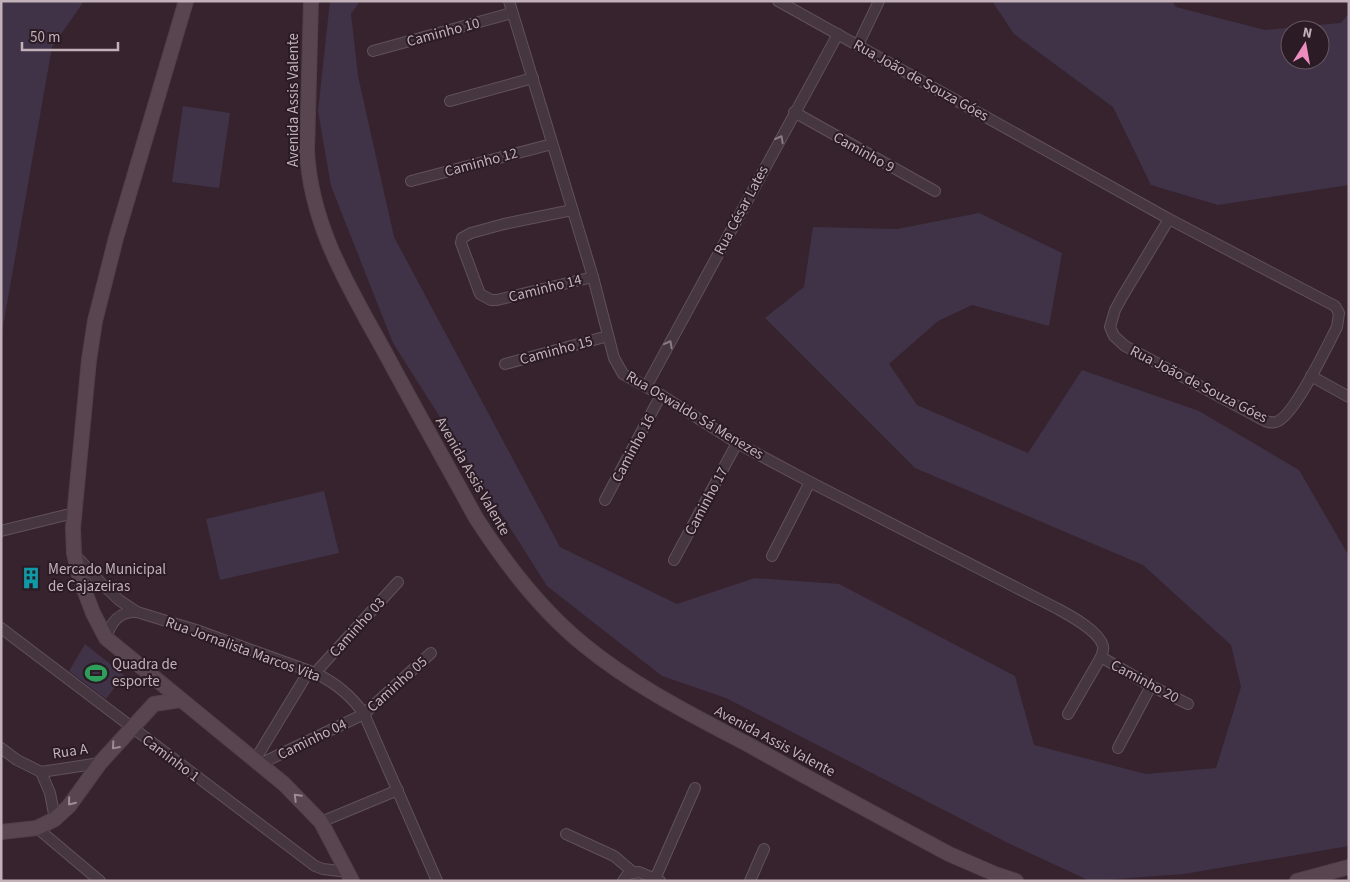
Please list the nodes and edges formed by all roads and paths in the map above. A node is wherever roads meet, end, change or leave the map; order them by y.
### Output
1 (186, 1) edge
2 (311, 1) edge
3 (509, 1) edge
4 (879, 1) edge
5 (780, 2) edge
6 (512, 13) junction
7 (838, 34) junction
8 (858, 45) junction
9 (373, 51) dead end
10 (533, 78) junction
11 (450, 100) dead end
12 (794, 112) junction
13 (552, 144) junction
14 (411, 181) dead end
15 (934, 191) dead end
16 (572, 210) junction
17 (1169, 219) junction
18 (592, 277) junction
19 (608, 336) junction
20 (505, 364) dead end
21 (1311, 376) junction
22 (646, 387) junction
23 (661, 395) junction
24 (1349, 397) edge
25 (738, 442) junction
26 (810, 482) junction
27 (605, 500) dead end
28 (74, 513) junction
29 (1, 532) edge
30 (74, 553) junction
31 (772, 556) dead end
32 (674, 560) dead end
33 (398, 582) dead end
34 (137, 612) junction
35 (1, 628) edge
36 (106, 638) junction
37 (431, 654) dead end
38 (1101, 657) junction
39 (312, 672) junction
40 (155, 680) junction
41 (1151, 686) junction
42 (180, 700) junction
43 (154, 704) junction
44 (1188, 704) dead end
45 (364, 714) junction
46 (1068, 714) dead end
47 (131, 728) junction
48 (1, 748) edge
49 (1118, 748) dead end
50 (257, 762) junction
51 (100, 763) junction
52 (41, 772) junction
53 (695, 788) dead end
54 (398, 790) junction
55 (55, 819) junction
56 (321, 822) junction
57 (37, 828) junction
58 (1, 832) edge
59 (566, 834) dead end
60 (764, 849) dead end
61 (1349, 868) edge
62 (633, 872) junction
63 (350, 876) edge
64 (658, 880) edge
65 (100, 881) edge
66 (437, 881) edge
67 (623, 881) edge
68 (750, 881) edge
69 (1016, 881) edge
70 (1297, 881) edge

1 - 28 main road
2 - 69 main road, Avenida Assis Valente
3 - 6 street, Rua Oswaldo Sá Menezes
4 - 8 street
5 - 7 street, Rua João de Souza Góes
6 - 9 street, Caminho 10
6 - 10 street, Rua Oswaldo Sá Menezes
7 - 8 street, Rua João de Souza Góes
7 - 12 street, Rua César Lates
8 - 17 street, Rua João de Souza Góes
10 - 11 street
10 - 13 street, Rua Oswaldo Sá Menezes
12 - 15 street, Caminho 9
22 -> 12 street, Rua César Lates
13 - 14 street, Caminho 12
13 - 16 street, Rua Oswaldo Sá Menezes
16 - 18 street, Rua Oswaldo Sá Menezes
16 - 18 street, Caminho 14
17 - 21 street, Rua João de Souza Góes
17 - 21 street, Rua João de Souza Góes
18 - 19 street, Rua Oswaldo Sá Menezes
19 - 20 street, Caminho 15
19 - 22 street, Rua Oswaldo Sá Menezes
21 - 24 street
22 - 23 street, Rua Oswaldo Sá Menezes
23 - 25 street, Rua Oswaldo Sá Menezes
23 - 27 street, Caminho 16
25 - 26 street, Rua Oswaldo Sá Menezes
25 - 32 street, Caminho 17
26 - 31 street
26 - 38 street, Rua Oswaldo Sá Menezes
28 - 29 street
28 - 30 main road
30 - 34 street, Rua Jornalista Marcos Vita
30 - 36 main road
33 - 39 street, Caminho 03
34 - 36 street
34 - 39 street, Rua Jornalista Marcos Vita
35 - 47 street, Caminho 1
36 - 40 main road
37 - 45 street, Caminho 05
38 - 41 street, Caminho 20
38 - 46 street
39 - 45 street, Rua Jornalista Marcos Vita
39 - 50 street, Caminho 03
40 - 42 main road
40 - 43 main road
41 - 44 street, Caminho 20
41 - 49 street
42 - 43 main road
42 - 50 main road
43 - 47 main road, Rua A
45 - 50 street, Caminho 04
45 - 54 street, Rua Jornalista Marcos Vita
47 -> 51 main road, Rua A
47 - 63 street, Caminho 1
48 - 52 street, Rua A
56 -> 50 main road
51 - 52 street, Rua A
51 -> 55 main road
52 - 55 street
53 - 64 street
54 - 56 street
54 - 66 street, Rua Jornalista Marcos Vita
55 - 57 main road
56 - 63 main road
57 - 58 main road
57 - 65 street
59 - 62 street
60 - 68 street
61 - 70 main road
62 - 64 street
62 - 67 street

